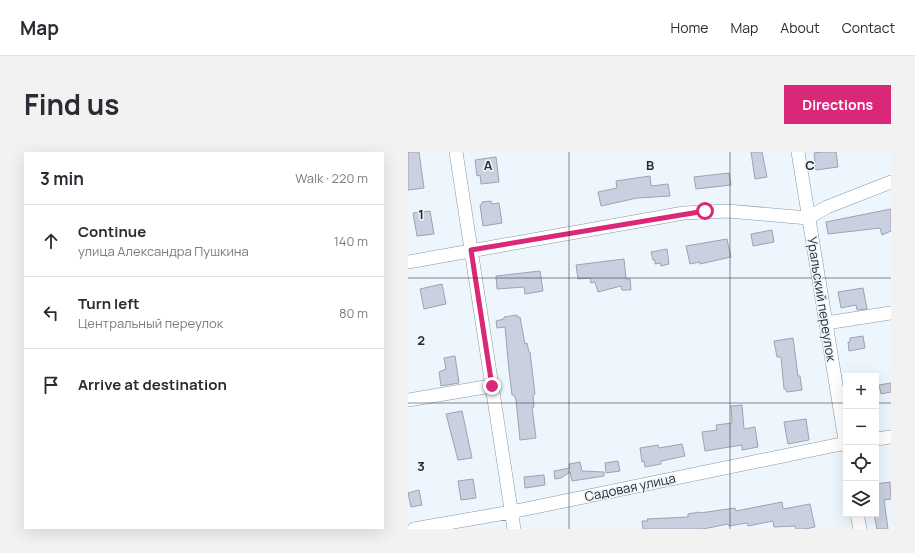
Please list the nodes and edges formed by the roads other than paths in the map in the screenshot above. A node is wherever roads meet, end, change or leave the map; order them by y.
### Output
1 (456, 152) edge
2 (798, 152) edge
3 (891, 182) edge
4 (808, 218) junction
5 (471, 250) junction
6 (408, 262) edge
7 (891, 313) edge
8 (826, 323) junction
9 (492, 386) junction
10 (408, 400) edge
11 (843, 426) edge
12 (891, 437) edge
13 (879, 439) edge
14 (843, 445) edge
15 (511, 512) junction
16 (858, 517) edge
17 (414, 529) edge
18 (514, 529) edge
19 (860, 529) edge

1 - 5 street
2 - 4 street, Уральский переулок
3 - 4 street
4 - 5 street
4 - 8 street, Уральский переулок
5 - 6 street
5 - 9 street
7 - 8 street
8 - 11 street, Уральский переулок
9 - 10 street
9 - 15 street
12 - 13 street
14 - 15 street, Садовая улица
15 - 17 street, Садовая улица
15 - 18 street
16 - 19 street

